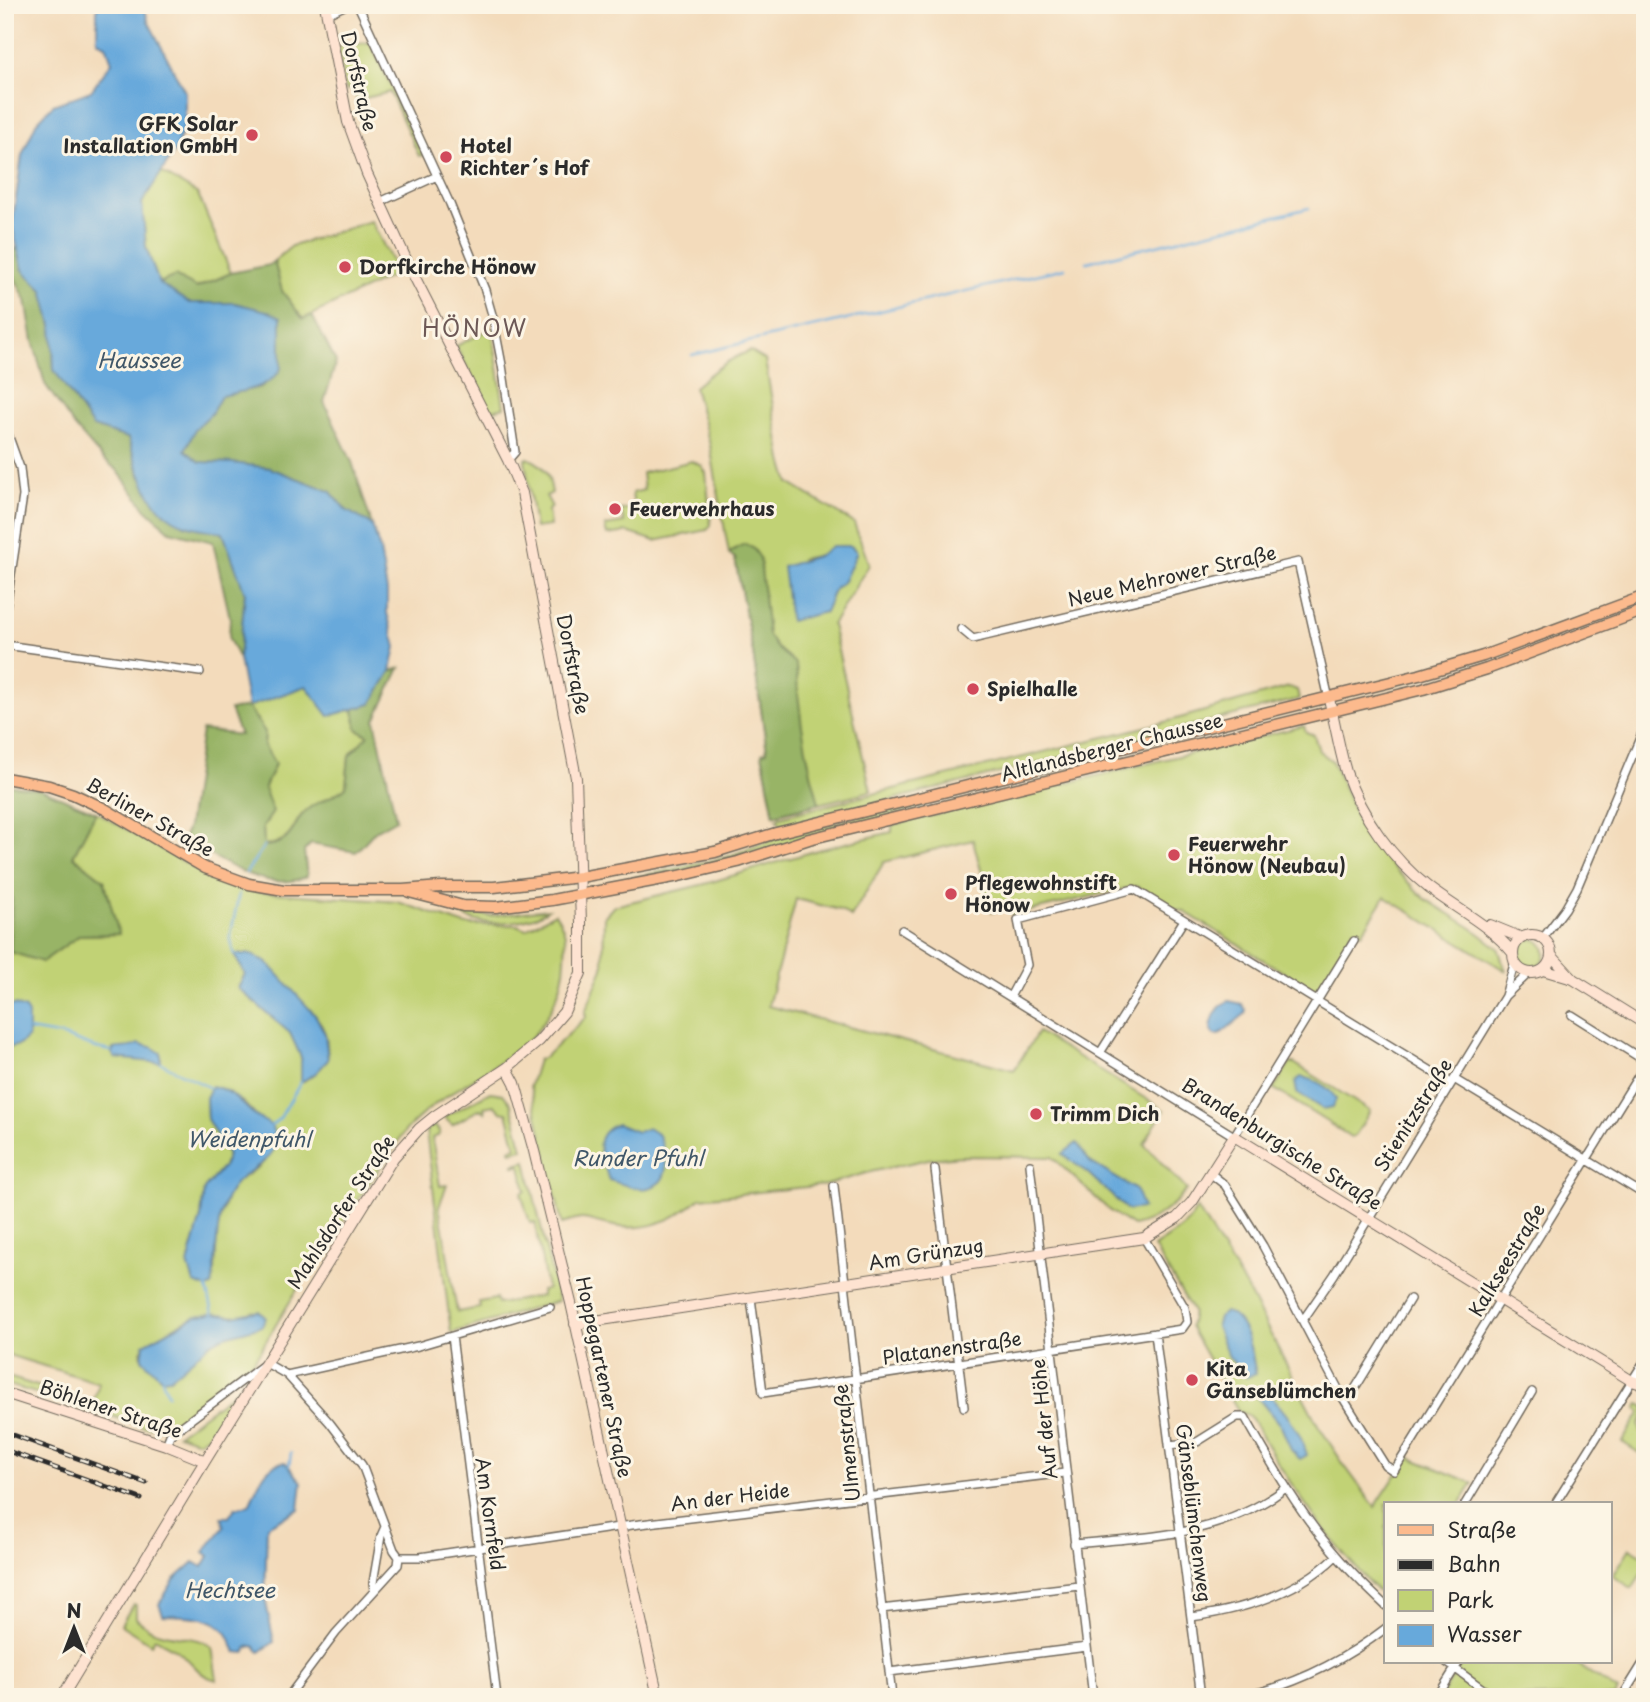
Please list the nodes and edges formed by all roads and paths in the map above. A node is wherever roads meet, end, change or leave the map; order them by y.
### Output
1 (345, 5) edge
2 (358, 5) edge
3 (326, 10) edge
4 (437, 177) junction
5 (380, 202) junction
6 (5, 426) edge
7 (508, 460) junction
8 (1645, 596) edge
9 (1645, 610) edge
10 (5, 614) edge
11 (961, 629) dead end
12 (5, 645) edge
13 (200, 671) dead end
14 (1329, 699) junction
15 (1332, 712) junction
16 (1645, 726) edge
17 (5, 778) edge
18 (580, 877) junction
19 (403, 890) junction
20 (580, 895) junction
21 (1475, 919) junction
22 (1184, 920) junction
23 (902, 930) dead end
24 (1522, 938) junction
25 (1543, 938) junction
26 (1354, 941) dead end
27 (1551, 955) junction
28 (1514, 957) junction
29 (1543, 970) junction
30 (1529, 972) junction
31 (1573, 979) junction
32 (1505, 996) junction
33 (1010, 997) junction
34 (1318, 1003) junction
35 (1572, 1016) dead end
36 (1645, 1024) edge
37 (1100, 1053) junction
38 (1645, 1063) edge
39 (507, 1068) junction
40 (1453, 1081) junction
41 (1234, 1136) junction
42 (1587, 1160) junction
43 (1030, 1165) dead end
44 (935, 1170) dead end
45 (1210, 1173) junction
46 (834, 1186) dead end
47 (1645, 1195) edge
48 (1369, 1217) junction
49 (1144, 1238) junction
50 (1040, 1254) junction
51 (947, 1268) junction
52 (846, 1283) junction
53 (751, 1298) junction
54 (1410, 1299) dead end
55 (1501, 1300) junction
56 (550, 1307) dead end
57 (1303, 1320) junction
58 (575, 1324) junction
59 (1155, 1333) junction
60 (452, 1336) junction
61 (1052, 1349) junction
62 (1645, 1360) edge
63 (266, 1363) junction
64 (958, 1363) junction
65 (287, 1375) junction
66 (856, 1378) junction
67 (1632, 1381) junction
68 (1645, 1385) edge
69 (1532, 1392) dead end
70 (5, 1393) edge
71 (1343, 1398) junction
72 (964, 1407) dead end
73 (166, 1445) junction
74 (1170, 1446) junction
75 (205, 1461) junction
76 (1065, 1473) junction
77 (1286, 1488) junction
78 (869, 1497) junction
79 (1466, 1502) edge
80 (1556, 1502) edge
81 (385, 1527) junction
82 (619, 1527) junction
83 (1181, 1532) junction
84 (1074, 1544) junction
85 (479, 1548) junction
86 (1336, 1556) junction
87 (399, 1557) junction
88 (1079, 1586) junction
89 (374, 1590) junction
90 (1384, 1604) edge
91 (881, 1609) junction
92 (1191, 1617) junction
93 (1384, 1630) edge
94 (1087, 1647) junction
95 (1645, 1660) edge
96 (1457, 1665) edge
97 (889, 1672) junction
98 (1642, 1672) edge
99 (62, 1697) edge
100 (288, 1697) edge
101 (497, 1697) edge
102 (658, 1697) edge
103 (892, 1697) edge
104 (1093, 1697) edge
105 (1201, 1697) edge
106 (1240, 1697) edge
107 (1437, 1697) edge
108 (1494, 1697) edge
109 (1622, 1697) edge

1 - 3 street
2 - 4 street, Dorfstraße
3 - 5 main road, Dorfstraße
4 - 5 street
4 - 7 street, Dorfstraße
5 - 7 main road, Dorfstraße
6 - 10 street
7 - 18 main road, Dorfstraße
8 - 14 main road, Altlandsberger Chaussee
9 - 15 main road, Altlandsberger Chaussee
11 - 14 street, Neue Mehrower Straße
12 - 13 street
14 - 15 main road
14 - 18 main road, Altlandsberger Chaussee
15 - 20 main road, Altlandsberger Chaussee
15 - 21 main road
16 - 25 street
17 - 19 main road, Berliner Straße
18 - 19 main road, Berliner Straße
18 - 20 main road, Dorfstraße
19 - 20 main road, Berliner Straße
20 - 39 main road, Mahlsdorfer Straße
21 - 24 main road
21 - 28 main road
22 - 33 street
22 - 34 street
22 - 37 street
23 - 33 street, Brandenburgische Straße
24 - 25 main road
24 - 28 main road
25 - 27 main road
26 - 34 street
27 - 29 main road
27 - 31 main road
28 - 30 main road
28 - 32 street, Stienitzstraße
29 - 30 main road
29 - 31 main road
30 - 32 street, Stienitzstraße
31 - 36 main road
32 - 40 street, Stienitzstraße
33 - 37 street, Brandenburgische Straße
34 - 40 street
34 - 41 street
35 - 38 street
37 - 41 street, Brandenburgische Straße
38 - 42 street, Kalkseestraße
39 - 58 main road, Hoppegartener Straße
39 - 63 main road, Mahlsdorfer Straße
40 - 42 street
40 - 48 street, Stienitzstraße
41 - 45 main road, Am Grünzug
41 - 48 main road, Brandenburgische Straße
42 - 47 street
42 - 55 street, Kalkseestraße
43 - 50 street, Auf der Höhe
44 - 51 street
45 - 49 main road, Am Grünzug
45 - 57 street
46 - 52 street, Ulmenstraße
48 - 55 main road, Brandenburgische Straße
48 - 57 street, Stienitzstraße
49 - 50 main road, Am Grünzug
49 - 59 street, Platanenstraße
50 - 51 main road, Am Grünzug
50 - 61 street, Auf der Höhe
51 - 52 main road, Am Grünzug
51 - 64 street
52 - 53 main road, Am Grünzug
52 - 66 street, Ulmenstraße
53 - 58 main road, Am Grünzug
53 - 66 street, Platanenstraße
54 - 71 street
55 - 67 main road, Brandenburgische Straße
55 - 71 street, Kalkseestraße
56 - 60 street
57 - 71 street
58 - 82 main road, Hoppegartener Straße
59 - 61 street, Platanenstraße
59 - 74 street, Gänseblümchenweg
60 - 65 street
60 - 85 street, Am Kornfeld
61 - 64 street, Platanenstraße
61 - 76 street, Auf der Höhe
62 - 67 street
63 - 65 street
63 - 73 street, Mahlsdorfer Straße
63 - 75 main road, Mahlsdorfer Straße
64 - 66 street, Platanenstraße
64 - 72 street
65 - 81 street
66 - 78 street, Ulmenstraße
67 - 68 main road, Brandenburgische Straße
67 - 80 street
69 - 79 street
70 - 73 main road, Böhlener Straße
73 - 75 main road, Böhlener Straße
74 - 77 street
74 - 83 street, Gänseblümchenweg
75 - 99 main road, Mahlsdorfer Straße
76 - 78 street, An der Heide
76 - 84 street, Auf der Höhe
77 - 83 street
77 - 86 street
78 - 82 street, An der Heide
78 - 91 street, Ulmenstraße
81 - 87 street
81 - 89 street
82 - 85 street, An der Heide
82 - 102 main road, Hoppegartener Straße
83 - 84 street
83 - 92 street, Gänseblümchenweg
84 - 88 street, Auf der Höhe
85 - 87 street, An der Heide
85 - 101 street, Am Kornfeld
86 - 90 street
86 - 92 street
87 - 89 street
88 - 91 street
88 - 94 street, Auf der Höhe
89 - 100 street
91 - 97 street, Ulmenstraße
92 - 105 street, Gänseblümchenweg
93 - 106 street
94 - 97 street
94 - 104 street, Auf der Höhe
95 - 98 street
96 - 107 street
96 - 108 street
97 - 103 street, Ulmenstraße
98 - 109 street

